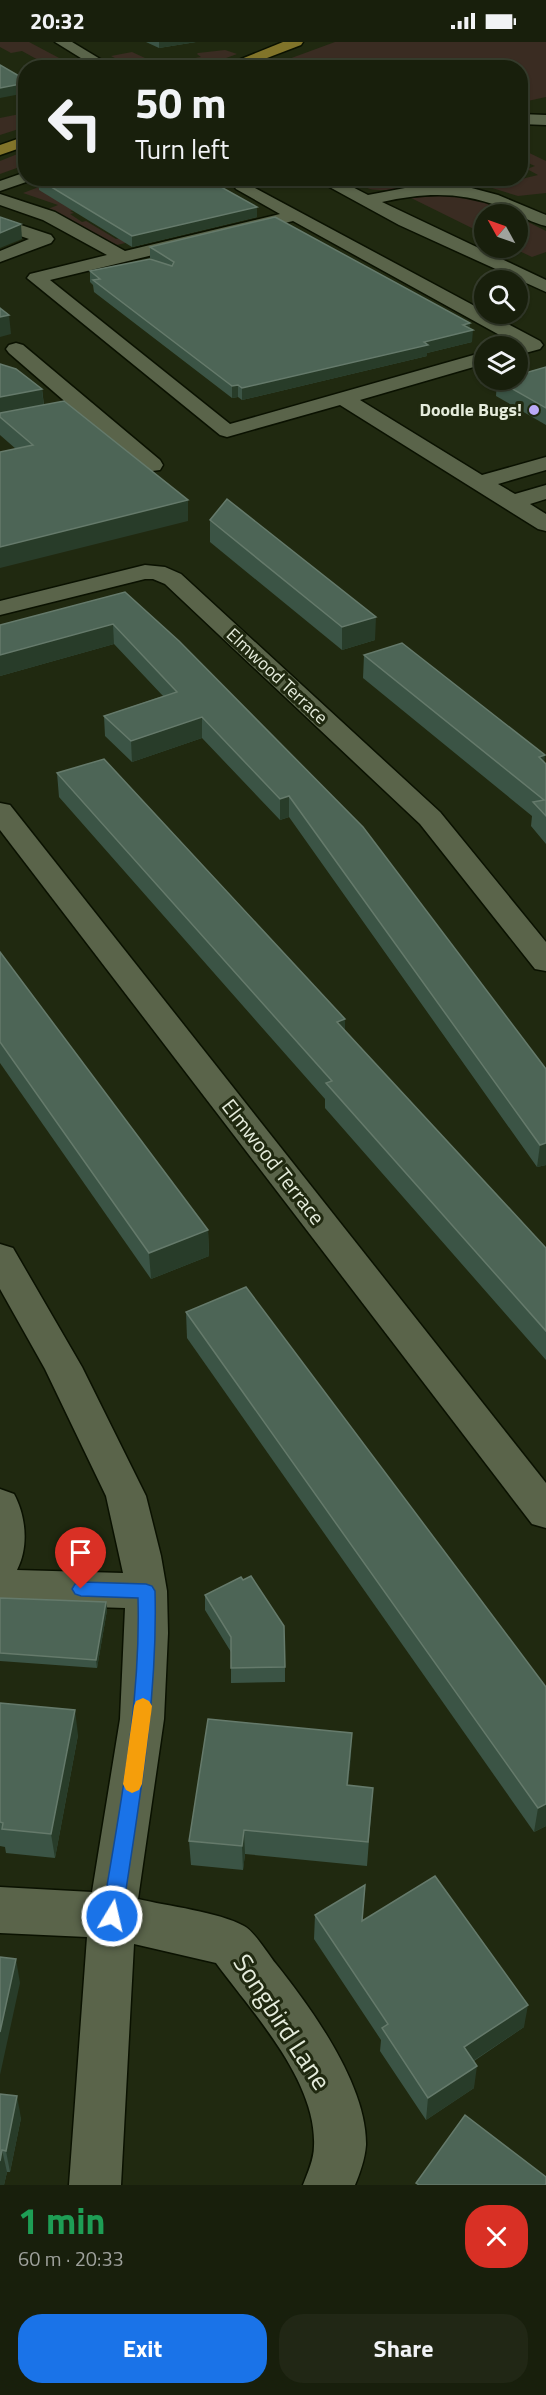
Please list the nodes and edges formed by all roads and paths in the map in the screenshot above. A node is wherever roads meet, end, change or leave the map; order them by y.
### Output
1 (62, 42) edge
2 (296, 42) edge
3 (94, 60) edge
4 (248, 60) edge
5 (528, 119) edge
6 (546, 120) edge
7 (18, 144) edge
8 (0, 150) edge
9 (18, 180) edge
10 (0, 186) edge
11 (243, 186) edge
12 (336, 186) edge
13 (447, 186) edge
14 (461, 186) edge
15 (0, 199) edge
16 (365, 201) junction
17 (295, 215) junction
18 (546, 221) edge
19 (0, 224) edge
20 (0, 257) edge
21 (123, 257) junction
22 (541, 265) dead end
23 (511, 270) edge
24 (522, 270) edge
25 (528, 278) edge
26 (546, 287) edge
27 (517, 336) edge
28 (16, 349) dead end
29 (474, 361) edge
30 (343, 398) junction
31 (83, 408) junction
32 (62, 412) edge
33 (546, 463) edge
34 (152, 465) dead end
35 (480, 482) junction
36 (546, 492) edge
37 (512, 502) junction
38 (546, 524) edge
39 (0, 608) edge
40 (0, 811) edge
41 (546, 962) edge
42 (0, 1257) edge
43 (0, 1504) edge
44 (546, 1512) edge
45 (0, 1563) edge
46 (0, 1587) edge
47 (146, 1591) junction
48 (0, 1910) edge
49 (112, 1916) junction
50 (95, 2185) edge
51 (330, 2185) edge

1 - 3 street
2 - 4 main road
5 - 6 street
7 - 8 main road
9 - 10 street
11 - 17 street
12 - 16 street
13 - 16 street
14 - 18 street
15 - 21 street
16 - 23 street
17 - 21 street
17 - 27 street
19 - 20 street
21 - 30 street
22 - 24 street
25 - 26 street
28 - 31 street
29 - 30 street
30 - 35 street
31 - 32 street
31 - 34 street
33 - 35 street
35 - 37 street
36 - 37 street
37 - 38 street
39 - 41 street, Elmwood Terrace
40 - 44 street, Elmwood Terrace
42 - 47 street
43 - 45 street
46 - 47 street
47 - 49 street
48 - 49 street, Songbird Lane
49 - 50 street
49 - 51 street, Songbird Lane

